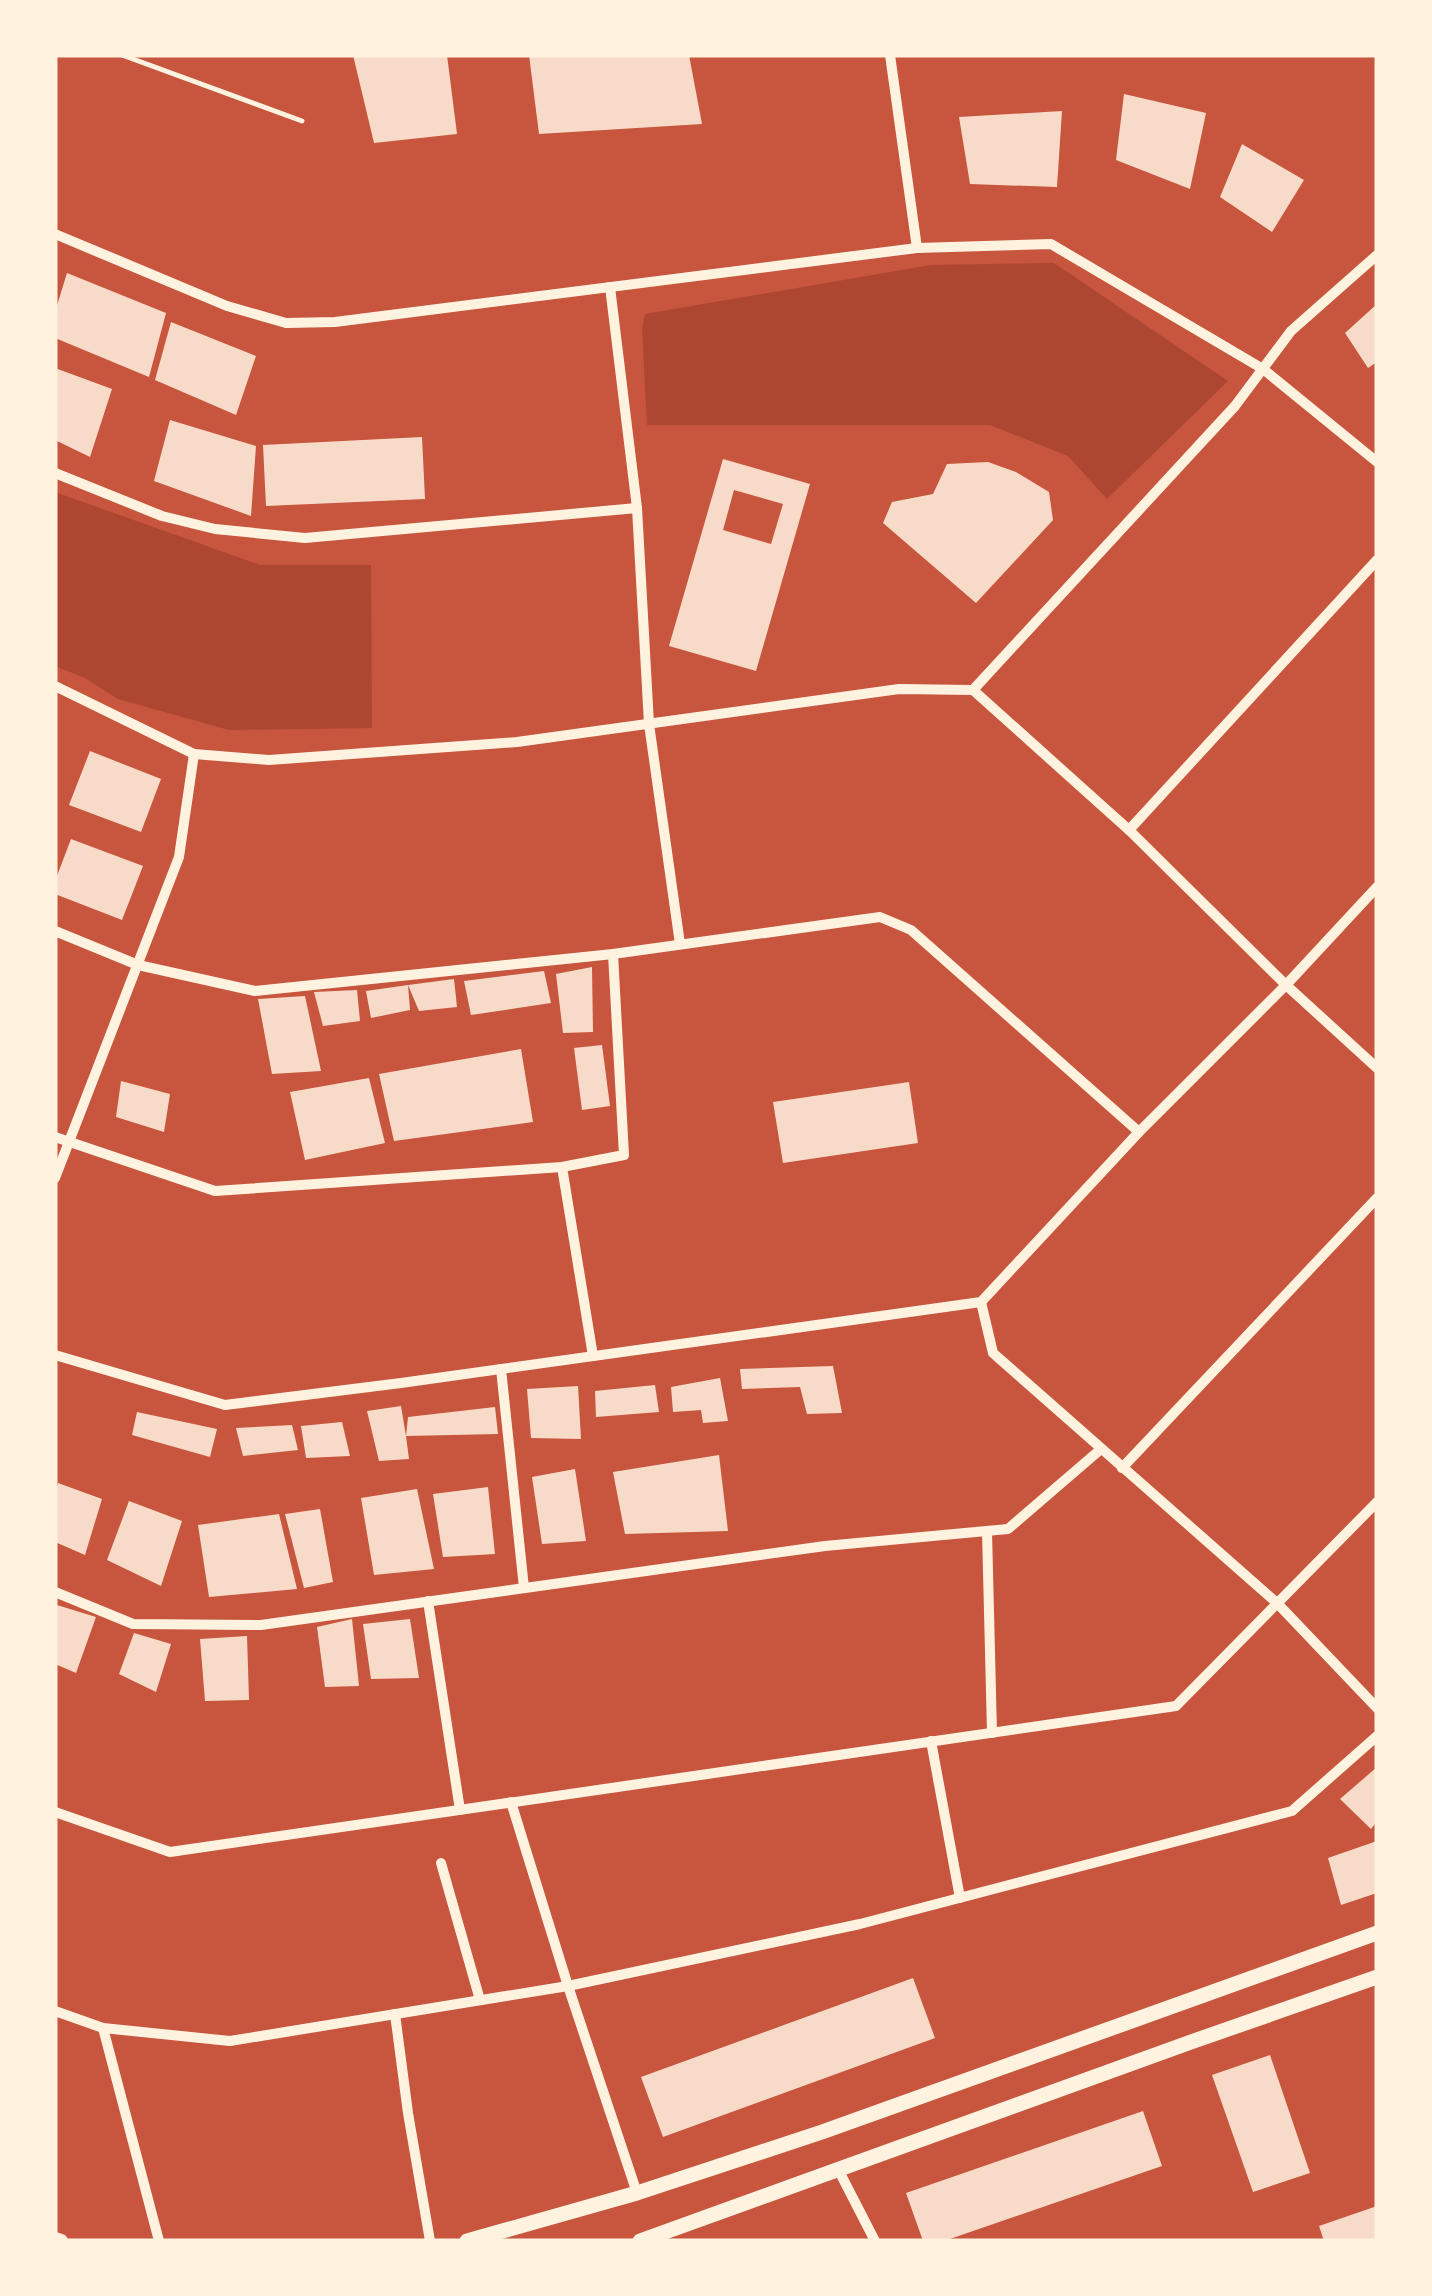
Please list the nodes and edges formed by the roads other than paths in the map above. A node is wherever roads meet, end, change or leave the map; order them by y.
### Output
1 (122, 55) edge
2 (890, 55) edge
3 (302, 121) dead end
4 (55, 234) edge
5 (917, 248) junction
6 (1377, 255) edge
7 (610, 287) junction
8 (1263, 369) junction
9 (1377, 462) edge
10 (55, 473) edge
11 (636, 508) junction
12 (1377, 560) edge
13 (55, 686) edge
14 (972, 690) junction
15 (649, 724) junction
16 (194, 754) junction
17 (1129, 830) junction
18 (1377, 887) edge
19 (55, 931) edge
20 (680, 944) junction
21 (613, 954) junction
22 (138, 965) junction
23 (1286, 984) junction
24 (1377, 1068) edge
25 (1139, 1132) junction
26 (55, 1137) edge
27 (69, 1142) junction
28 (562, 1166) junction
29 (55, 1178) edge
30 (1377, 1198) edge
31 (980, 1302) junction
32 (55, 1355) edge
33 (593, 1356) junction
34 (502, 1369) junction
35 (1102, 1449) junction
36 (1122, 1468) junction
37 (1377, 1502) edge
38 (987, 1531) junction
39 (524, 1588) junction
40 (55, 1592) edge
41 (428, 1602) junction
42 (1277, 1604) junction
43 (1377, 1708) edge
44 (992, 1733) junction
45 (1377, 1736) edge
46 (932, 1742) junction
47 (511, 1802) junction
48 (460, 1810) junction
49 (55, 1812) edge
50 (441, 1863) dead end
51 (960, 1898) junction
52 (1377, 1933) edge
53 (1377, 1977) edge
54 (568, 1986) junction
55 (480, 2000) junction
56 (55, 2011) edge
57 (395, 2014) junction
58 (102, 2028) junction
59 (839, 2171) junction
60 (637, 2193) junction
61 (159, 2241) edge
62 (430, 2241) edge
63 (467, 2241) edge
64 (640, 2241) edge
65 (875, 2241) edge

1 - 3 lane
2 - 5 street
4 - 7 street
5 - 7 street
5 - 8 street
6 - 8 street
7 - 11 street
8 - 9 street
8 - 14 street
10 - 11 street
11 - 15 street
12 - 17 street
13 - 16 street
14 - 15 street
14 - 17 street
15 - 16 street
15 - 20 street
16 - 22 street
17 - 23 street
18 - 23 street
19 - 22 street
20 - 21 street
20 - 25 street
21 - 22 street
21 - 28 street
22 - 27 street
23 - 24 street
23 - 25 street
25 - 31 street
26 - 27 street
27 - 28 street
27 - 29 street
28 - 33 street
30 - 36 street
31 - 33 street
31 - 35 street
32 - 34 street
33 - 34 street
34 - 39 street
35 - 36 street
35 - 38 street
36 - 42 street
37 - 42 street
38 - 39 street
38 - 44 street
39 - 41 street
40 - 41 street
41 - 48 street
42 - 43 street
42 - 44 street
44 - 46 street
45 - 51 street
46 - 47 street
46 - 51 street
47 - 48 street
47 - 54 street
48 - 49 street
50 - 55 street
51 - 54 street
52 - 60 main road
53 - 59 main road
54 - 55 street
54 - 60 street
55 - 57 street
56 - 58 street
57 - 58 street
57 - 62 street
58 - 61 street
59 - 64 main road
59 - 65 street
60 - 63 main road

